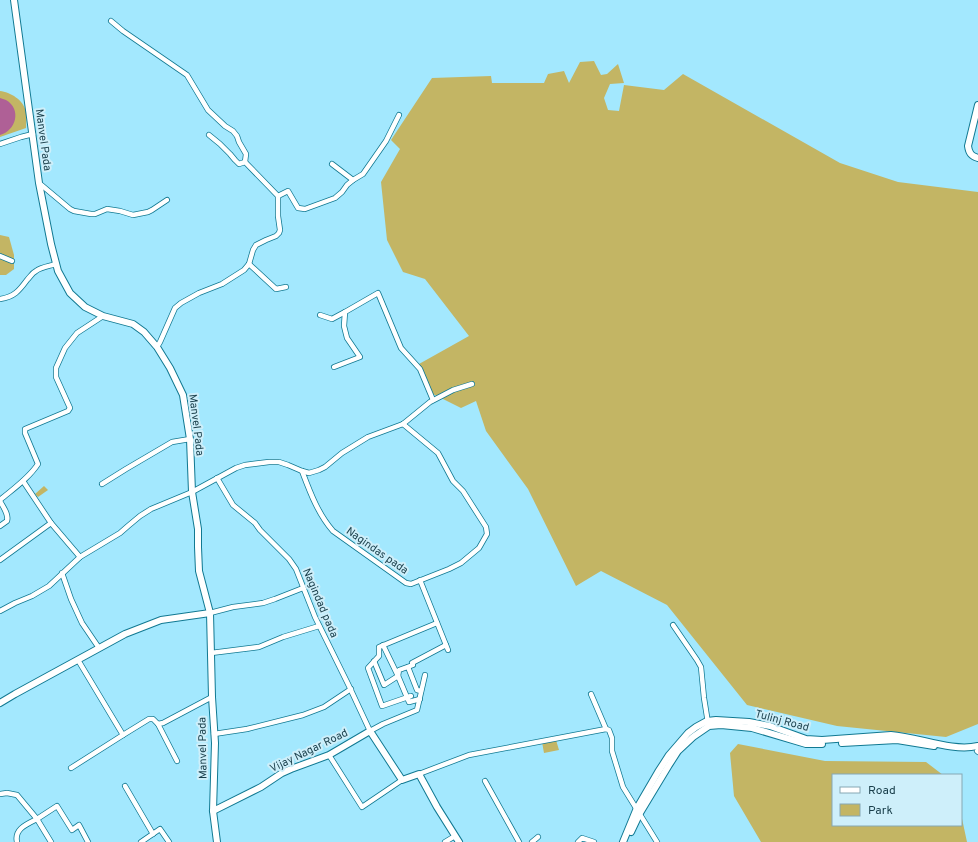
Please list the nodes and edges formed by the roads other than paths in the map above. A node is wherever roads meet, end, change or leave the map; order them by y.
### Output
1 (14, 0) edge
2 (111, 21) dead end
3 (978, 104) edge
4 (399, 116) dead end
5 (32, 134) junction
6 (209, 135) dead end
7 (0, 144) edge
8 (978, 158) edge
9 (245, 162) junction
10 (332, 164) dead end
11 (353, 180) junction
12 (39, 183) junction
13 (278, 196) junction
14 (167, 200) dead end
15 (0, 256) edge
16 (12, 261) dead end
17 (56, 264) junction
18 (249, 264) junction
19 (286, 287) dead end
20 (0, 299) edge
21 (345, 312) junction
22 (320, 315) dead end
23 (103, 316) junction
24 (157, 347) junction
25 (334, 367) dead end
26 (472, 384) dead end
27 (433, 400) junction
28 (403, 424) junction
29 (190, 439) junction
30 (302, 471) junction
31 (217, 478) junction
32 (23, 481) junction
33 (102, 484) dead end
34 (192, 492) junction
35 (0, 501) edge
36 (51, 523) junction
37 (0, 526) edge
38 (80, 557) junction
39 (0, 560) edge
40 (62, 573) junction
41 (420, 580) junction
42 (303, 588) junction
43 (0, 611) edge
44 (210, 613) junction
45 (437, 623) junction
46 (673, 625) dead end
47 (319, 626) junction
48 (382, 645) junction
49 (99, 648) junction
50 (211, 653) junction
51 (78, 660) junction
52 (374, 661) junction
53 (408, 667) junction
54 (425, 675) dead end
55 (398, 676) junction
56 (351, 689) junction
57 (421, 691) junction
58 (590, 694) dead end
59 (409, 696) junction
60 (212, 697) junction
61 (420, 699) junction
62 (0, 703) edge
63 (158, 724) junction
64 (708, 724) junction
65 (606, 729) junction
66 (370, 732) junction
67 (214, 734) junction
68 (123, 735) junction
69 (977, 749) edge
70 (328, 755) junction
71 (177, 761) dead end
72 (71, 768) dead end
73 (419, 774) junction
74 (402, 780) junction
75 (485, 781) dead end
76 (125, 786) dead end
77 (0, 794) edge
78 (213, 811) junction
79 (638, 811) junction
80 (37, 818) junction
81 (153, 834) junction
82 (538, 837) dead end
83 (457, 839) edge
84 (17, 842) edge
85 (51, 842) edge
86 (88, 842) edge
87 (142, 842) edge
88 (169, 842) edge
89 (216, 842) edge
90 (445, 842) edge
91 (519, 842) edge
92 (532, 842) edge
93 (578, 842) edge
94 (594, 842) edge
95 (623, 842) edge
96 (626, 842) edge
97 (657, 842) edge

1 - 5 main road, Manvel Pada
2 - 9 street
3 - 8 main road
4 - 11 street
5 - 7 street
5 - 12 main road, Manvel Pada
6 - 9 street
9 - 13 street
10 - 11 street
11 - 13 street
12 - 14 street
12 - 17 main road, Manvel Pada
13 - 18 street
15 - 16 street
17 - 20 street
17 - 23 main road, Manvel Pada
18 - 19 street
18 - 24 street
21 - 22 street
21 - 25 street
21 - 27 street
23 - 24 main road, Manvel Pada
23 - 32 street
24 - 29 main road, Manvel Pada
26 - 27 street
27 - 28 street
28 - 30 street
28 - 41 street, Nagindas pada
29 - 33 street
29 - 34 main road, Manvel Pada
30 - 31 street
30 - 41 street, Nagindas pada
31 - 34 street
31 - 42 street, Nagindad pada
32 - 35 street
32 - 36 street
34 - 38 street
34 - 44 main road, Manvel Pada
35 - 37 street
36 - 38 street
36 - 39 street
38 - 40 street
40 - 43 street
40 - 49 street
41 - 45 street
42 - 44 street
42 - 47 street, Nagindad pada
44 - 49 main road
44 - 50 main road, Manvel Pada
45 - 48 street
45 - 53 street
46 - 64 street
47 - 50 street
47 - 56 street, Nagindad pada
48 - 52 street
48 - 55 street
49 - 51 main road
50 - 60 main road, Manvel Pada
51 - 62 main road
51 - 68 street
52 - 55 street
52 - 59 street
53 - 55 street
53 - 57 street
54 - 57 street
55 - 59 street
56 - 66 street, Nagindad pada
56 - 67 street
57 - 61 street
58 - 65 street
59 - 61 street
60 - 63 street
60 - 67 main road, Manvel Pada
61 - 66 street
63 - 68 street
63 - 71 street
64 - 69 main road, Tulinj Road
64 - 79 main road
65 - 73 street
65 - 79 street
66 - 70 main road, Vijay Nagar Road
66 - 74 main road
67 - 78 main road, Manvel Pada
68 - 72 street
70 - 74 street
70 - 78 main road, Vijay Nagar Road
73 - 74 main road
73 - 83 main road
75 - 91 street
76 - 81 street
77 - 80 street
78 - 89 main road, Manvel Pada
79 - 95 main road
79 - 96 main road
79 - 97 street
80 - 84 street
80 - 85 street
80 - 86 street
81 - 87 street
81 - 88 street
82 - 92 street
83 - 90 street
93 - 94 street

